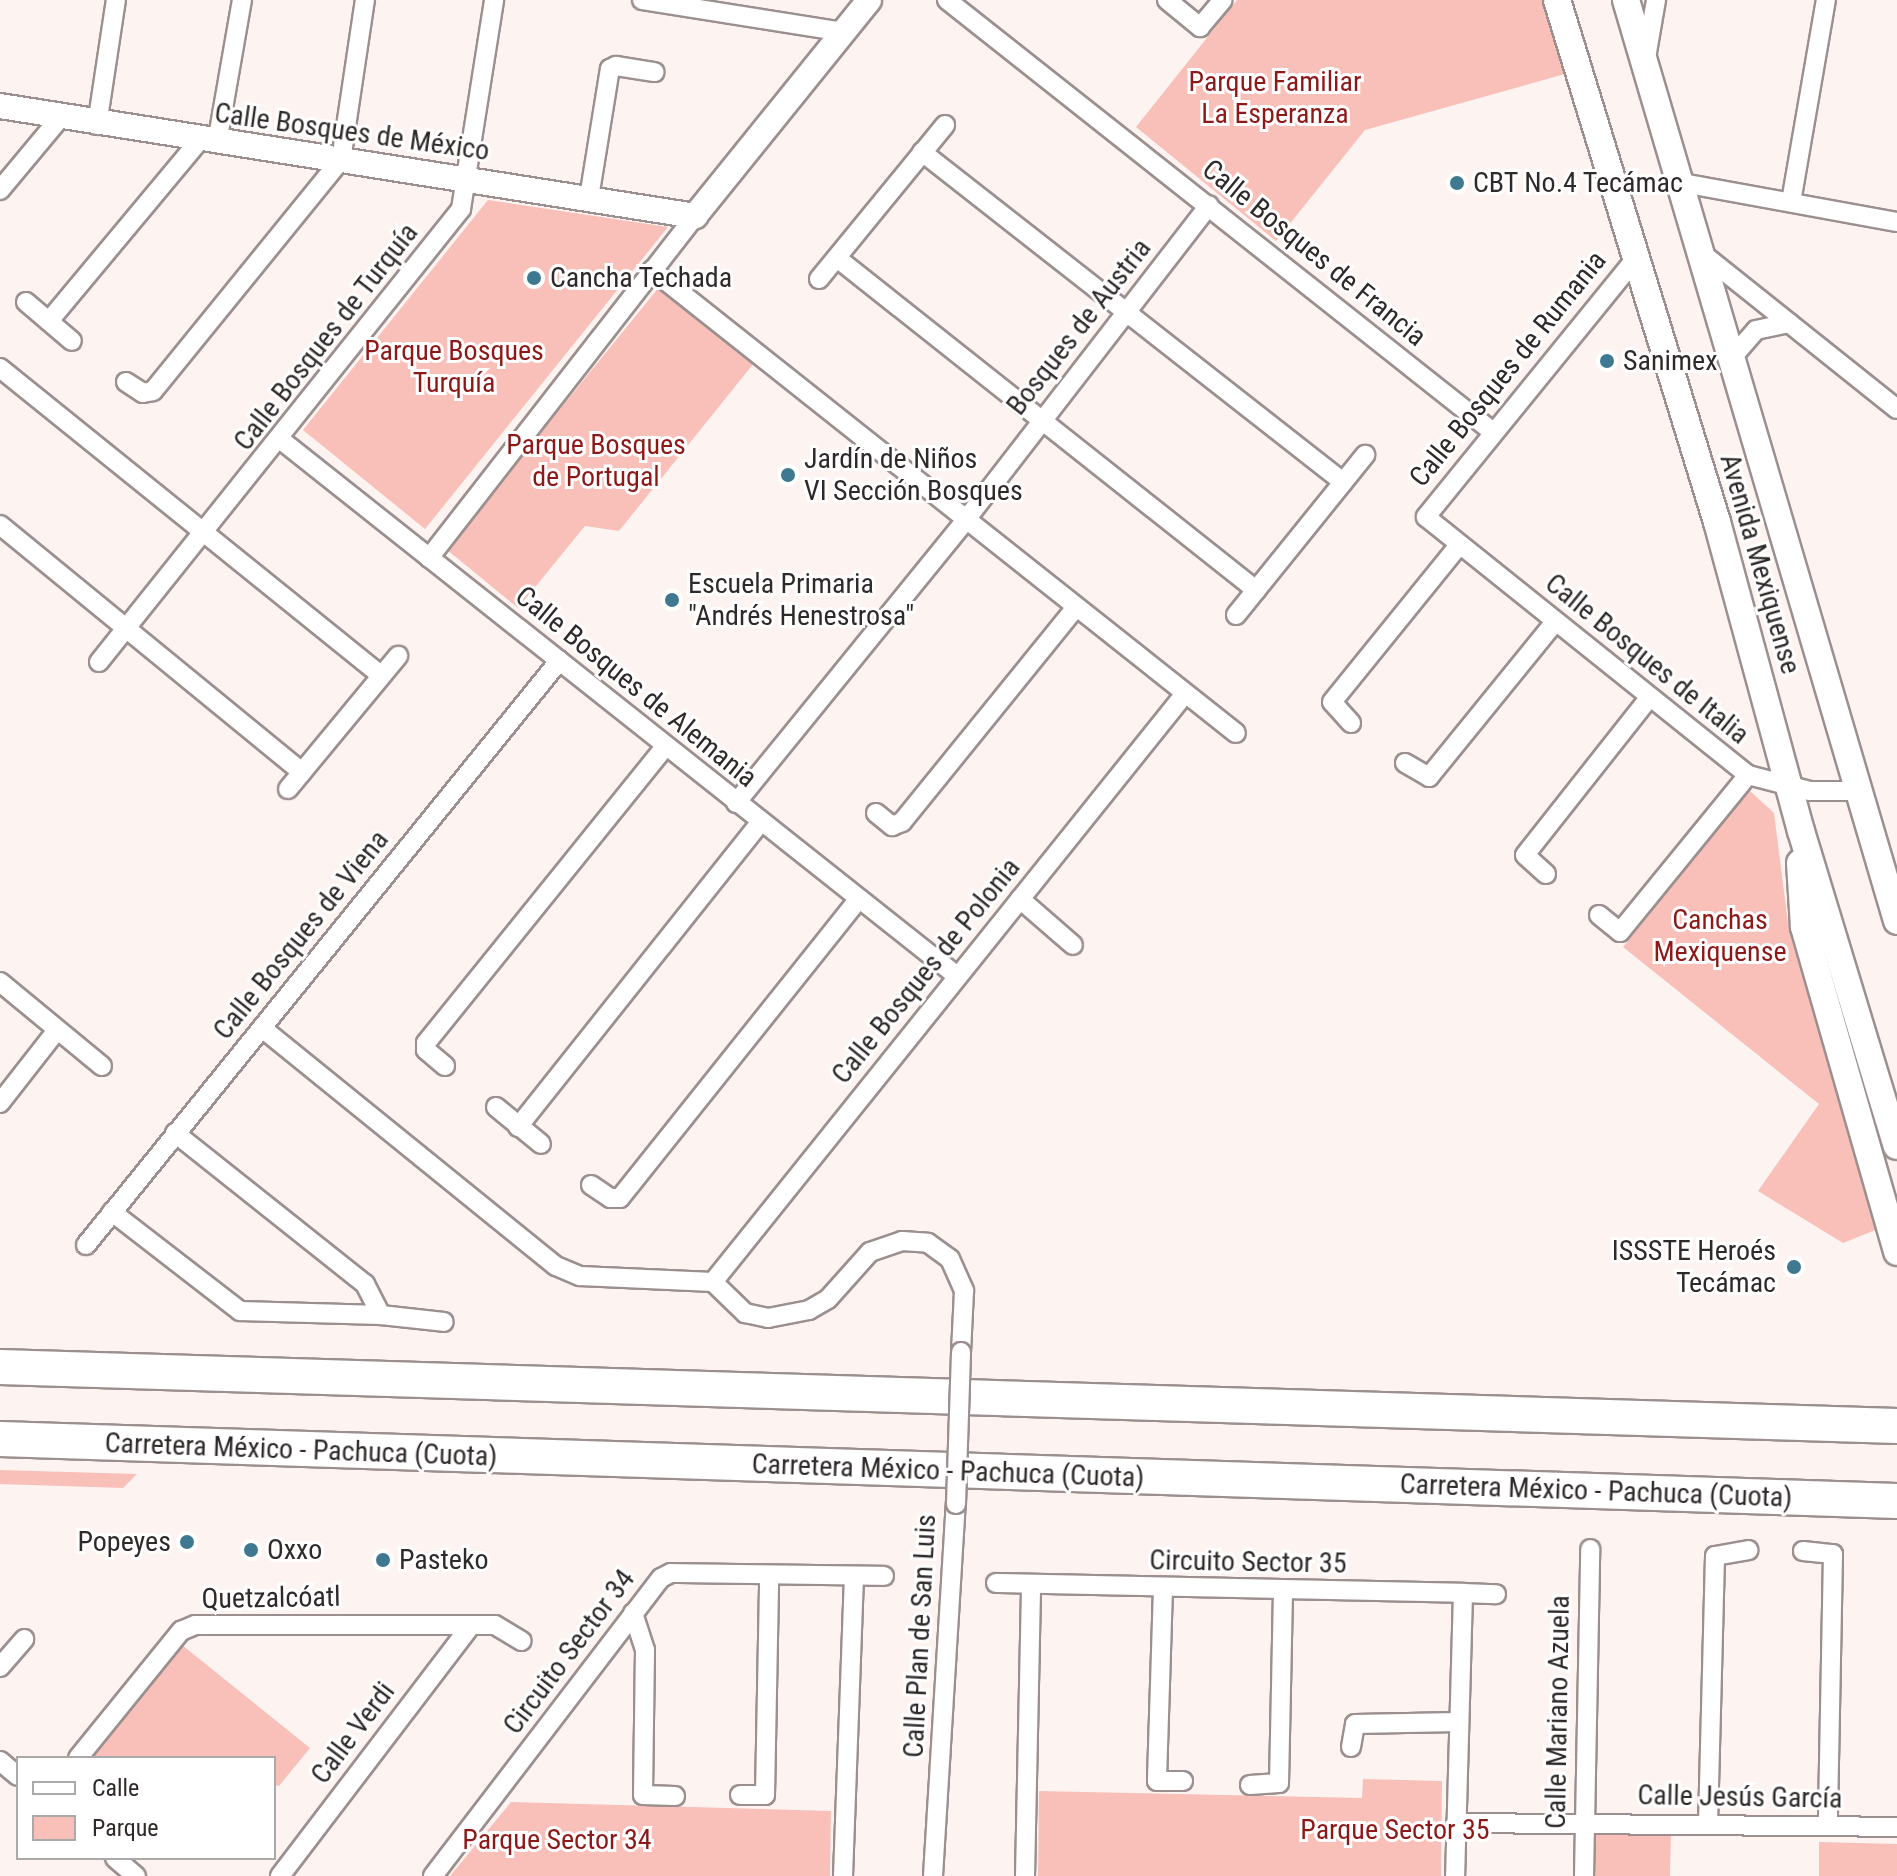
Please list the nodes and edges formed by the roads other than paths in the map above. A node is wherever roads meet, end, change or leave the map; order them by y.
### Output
1 (116, 0) edge
2 (242, 0) edge
3 (365, 0) edge
4 (494, 0) edge
5 (642, 0) edge
6 (869, 0) edge
7 (947, 0) edge
8 (1167, 0) edge
9 (1223, 0) edge
10 (1557, 0) edge
11 (1626, 0) edge
12 (1656, 0) edge
13 (1826, 0) edge
14 (843, 32) junction
15 (1645, 64) junction
16 (655, 72) dead end
17 (0, 106) edge
18 (60, 118) junction
19 (97, 125) junction
20 (945, 125) dead end
21 (209, 142) junction
22 (922, 152) junction
23 (341, 160) junction
24 (466, 179) junction
25 (1677, 182) junction
26 (0, 190) edge
27 (589, 198) junction
28 (1791, 202) junction
29 (1209, 205) junction
30 (695, 216) junction
31 (1897, 222) edge
32 (1697, 250) junction
33 (1637, 257) junction
34 (837, 258) junction
35 (652, 270) junction
36 (819, 279) dead end
37 (26, 302) dead end
38 (1126, 310) junction
39 (49, 321) junction
40 (1789, 323) junction
41 (72, 341) dead end
42 (1729, 361) junction
43 (0, 368) edge
44 (126, 382) dead end
45 (1897, 409) edge
46 (1043, 419) junction
47 (1493, 432) junction
48 (281, 440) junction
49 (1365, 455) dead end
50 (1343, 482) junction
51 (1426, 517) joint
52 (965, 521) junction
53 (0, 525) edge
54 (206, 533) junction
55 (1459, 545) junction
56 (429, 558) junction
57 (1256, 590) junction
58 (1075, 608) junction
59 (1236, 615) dead end
60 (1555, 622) junction
61 (129, 629) junction
62 (398, 656) dead end
63 (559, 661) junction
64 (99, 662) dead end
65 (381, 675) junction
66 (1184, 695) junction
67 (1650, 697) junction
68 (1351, 723) dead end
69 (1236, 733) dead end
70 (666, 746) junction
71 (1405, 763) dead end
72 (302, 772) junction
73 (1748, 775) junction
74 (1788, 786) junction
75 (288, 789) dead end
76 (1856, 791) junction
77 (736, 803) junction
78 (876, 813) dead end
79 (761, 822) junction
80 (1801, 831) junction
81 (1546, 874) dead end
82 (859, 899) junction
83 (1020, 899) junction
84 (1893, 901) edge
85 (1599, 915) dead end
86 (1897, 921) edge
87 (1073, 945) dead end
88 (957, 976) junction
89 (0, 982) edge
90 (262, 1028) junction
91 (57, 1030) junction
92 (102, 1066) dead end
93 (445, 1066) dead end
94 (0, 1103) edge
95 (496, 1107) dead end
96 (518, 1127) junction
97 (175, 1133) junction
98 (541, 1144) dead end
99 (1897, 1146) edge
100 (591, 1185) dead end
101 (112, 1212) junction
102 (86, 1245) dead end
103 (1897, 1252) edge
104 (713, 1282) junction
105 (381, 1315) junction
106 (444, 1322) dead end
107 (0, 1367) edge
108 (1897, 1426) edge
109 (0, 1439) edge
110 (1897, 1501) edge
111 (1590, 1549) dead end
112 (1748, 1550) dead end
113 (1803, 1551) dead end
114 (854, 1576) junction
115 (884, 1576) dead end
116 (769, 1577) junction
117 (996, 1583) dead end
118 (1031, 1584) junction
119 (1163, 1588) junction
120 (1283, 1592) junction
121 (1463, 1593) junction
122 (1496, 1594) dead end
123 (633, 1613) junction
124 (471, 1625) junction
125 (24, 1639) dead end
126 (522, 1641) dead end
127 (0, 1667) edge
128 (1458, 1722) junction
129 (1351, 1747) dead end
130 (80, 1756) edge
131 (0, 1761) edge
132 (16, 1774) edge
133 (1183, 1781) dead end
134 (1250, 1785) dead end
135 (740, 1795) dead end
136 (675, 1796) dead end
137 (1456, 1823) junction
138 (1583, 1823) junction
139 (1708, 1824) junction
140 (1828, 1825) junction
141 (1897, 1827) edge
142 (117, 1860) edge
143 (136, 1876) edge
144 (280, 1876) edge
145 (433, 1876) edge
146 (843, 1876) edge
147 (933, 1876) edge
148 (1025, 1876) edge
149 (1455, 1876) edge
150 (1584, 1876) edge

1 - 19 street
2 - 21 street
3 - 23 street
4 - 24 street, Calle Bosques de Turquía
5 - 14 street
6 - 14 street
7 - 29 street, Calle Bosques de Francia
8 - 9 street
10 - 33 main road, Avenida Mexiquense
11 - 15 main road, Avenida Mexiquense
12 - 15 street
13 - 28 street
14 - 30 street
15 - 25 main road, Avenida Mexiquense
16 - 27 street
17 - 18 street, Calle Bosques de México
18 - 19 street, Calle Bosques de México
18 - 26 street
19 - 21 street, Calle Bosques de México
20 - 22 street
21 - 23 street, Calle Bosques de México
21 - 39 street
22 - 34 street
22 - 38 street
23 - 24 street, Calle Bosques de México
23 - 44 street
24 - 27 street, Calle Bosques de México
24 - 48 street, Calle Bosques de Turquía
25 - 28 street
25 - 32 main road, Avenida Mexiquense
27 - 30 street, Calle Bosques de México
28 - 31 street
29 - 38 street, Bosques de Austria
29 - 47 street, Calle Bosques de Francia
30 - 35 street
32 - 40 street
32 - 42 main road, Avenida Mexiquense
33 - 47 street, Calle Bosques de Rumania
33 - 74 main road, Avenida Mexiquense
34 - 36 street
34 - 46 street
35 - 52 street
35 - 56 street
37 - 39 street
38 - 46 street, Bosques de Austria
38 - 50 street
39 - 41 street
40 - 42 street
40 - 45 street
42 - 76 main road, Avenida Mexiquense
43 - 54 street
46 - 52 street, Bosques de Austria
46 - 57 street
47 - 51 street, Calle Bosques de Rumania
48 - 54 street, Calle Bosques de Turquía
48 - 56 street, Calle Bosques de Alemania
49 - 50 street
50 - 57 street
51 - 55 street, Calle Bosques de Italia
52 - 58 street
52 - 77 street, Bosques de Austria
53 - 61 street
54 - 61 street, Calle Bosques de Turquía
54 - 65 street
55 - 60 street, Calle Bosques de Italia
55 - 68 street
56 - 63 street, Calle Bosques de Alemania
57 - 59 street
58 - 66 street
58 - 78 street
60 - 67 street, Calle Bosques de Italia
60 - 71 street
61 - 64 street, Calle Bosques de Turquía
61 - 72 street
62 - 65 street
63 - 70 street, Calle Bosques de Alemania
63 - 90 street, Calle Bosques de Viena
65 - 72 street
66 - 69 street
66 - 83 street, Calle Bosques de Polonia
67 - 73 street, Calle Bosques de Italia
67 - 81 street
70 - 77 street, Calle Bosques de Alemania
70 - 93 street
72 - 75 street
73 - 74 street, Calle Bosques de Italia
73 - 85 street
74 - 76 street, Calle Bosques de Italia
74 - 80 main road, Avenida Mexiquense
76 - 84 main road, Avenida Mexiquense
77 - 79 street, Calle Bosques de Alemania
79 - 82 street, Calle Bosques de Alemania
79 - 96 street
80 - 99 main road, Avenida Mexiquense
80 - 103 main road
82 - 88 street, Calle Bosques de Alemania
82 - 100 street
83 - 87 street
83 - 88 street, Calle Bosques de Polonia
84 - 86 main road, Avenida Mexiquense
88 - 104 street, Calle Bosques de Polonia
89 - 91 street
90 - 97 street, Calle Bosques de Viena
90 - 104 street
91 - 92 street
91 - 94 street
95 - 96 street
96 - 98 street
97 - 101 street, Calle Bosques de Viena
97 - 105 street
101 - 102 street, Calle Bosques de Viena
101 - 105 street
104 - 147 street, Calle Plan de San Luis, bridge
105 - 106 street
107 - 108 highway
109 - 110 highway, Carretera México - Pachuca (Cuota)
111 - 138 street, Calle Mariano Azuela
112 - 139 street
113 - 140 street
114 - 115 street, Circuito Sector 34
114 - 116 street, Circuito Sector 34
114 - 146 street
116 - 123 street, Circuito Sector 34
116 - 135 street
117 - 118 street, Circuito Sector 35
118 - 119 street, Circuito Sector 35
118 - 148 street
119 - 120 street, Circuito Sector 35
119 - 133 street
120 - 121 street, Circuito Sector 35
120 - 134 street
121 - 122 street, Circuito Sector 35
121 - 128 street
123 - 136 street
123 - 145 street, Circuito Sector 34
124 - 126 street, Quetzalcóatl
124 - 130 street, Quetzalcóatl
124 - 144 street, Calle Verdi
125 - 127 street
128 - 129 street
128 - 137 street
131 - 132 street
137 - 138 street
137 - 149 street
138 - 139 street, Calle Jesús García
138 - 150 street, Calle Mariano Azuela
139 - 140 street, Calle Jesús García
140 - 141 street, Calle Jesús García
142 - 143 street

